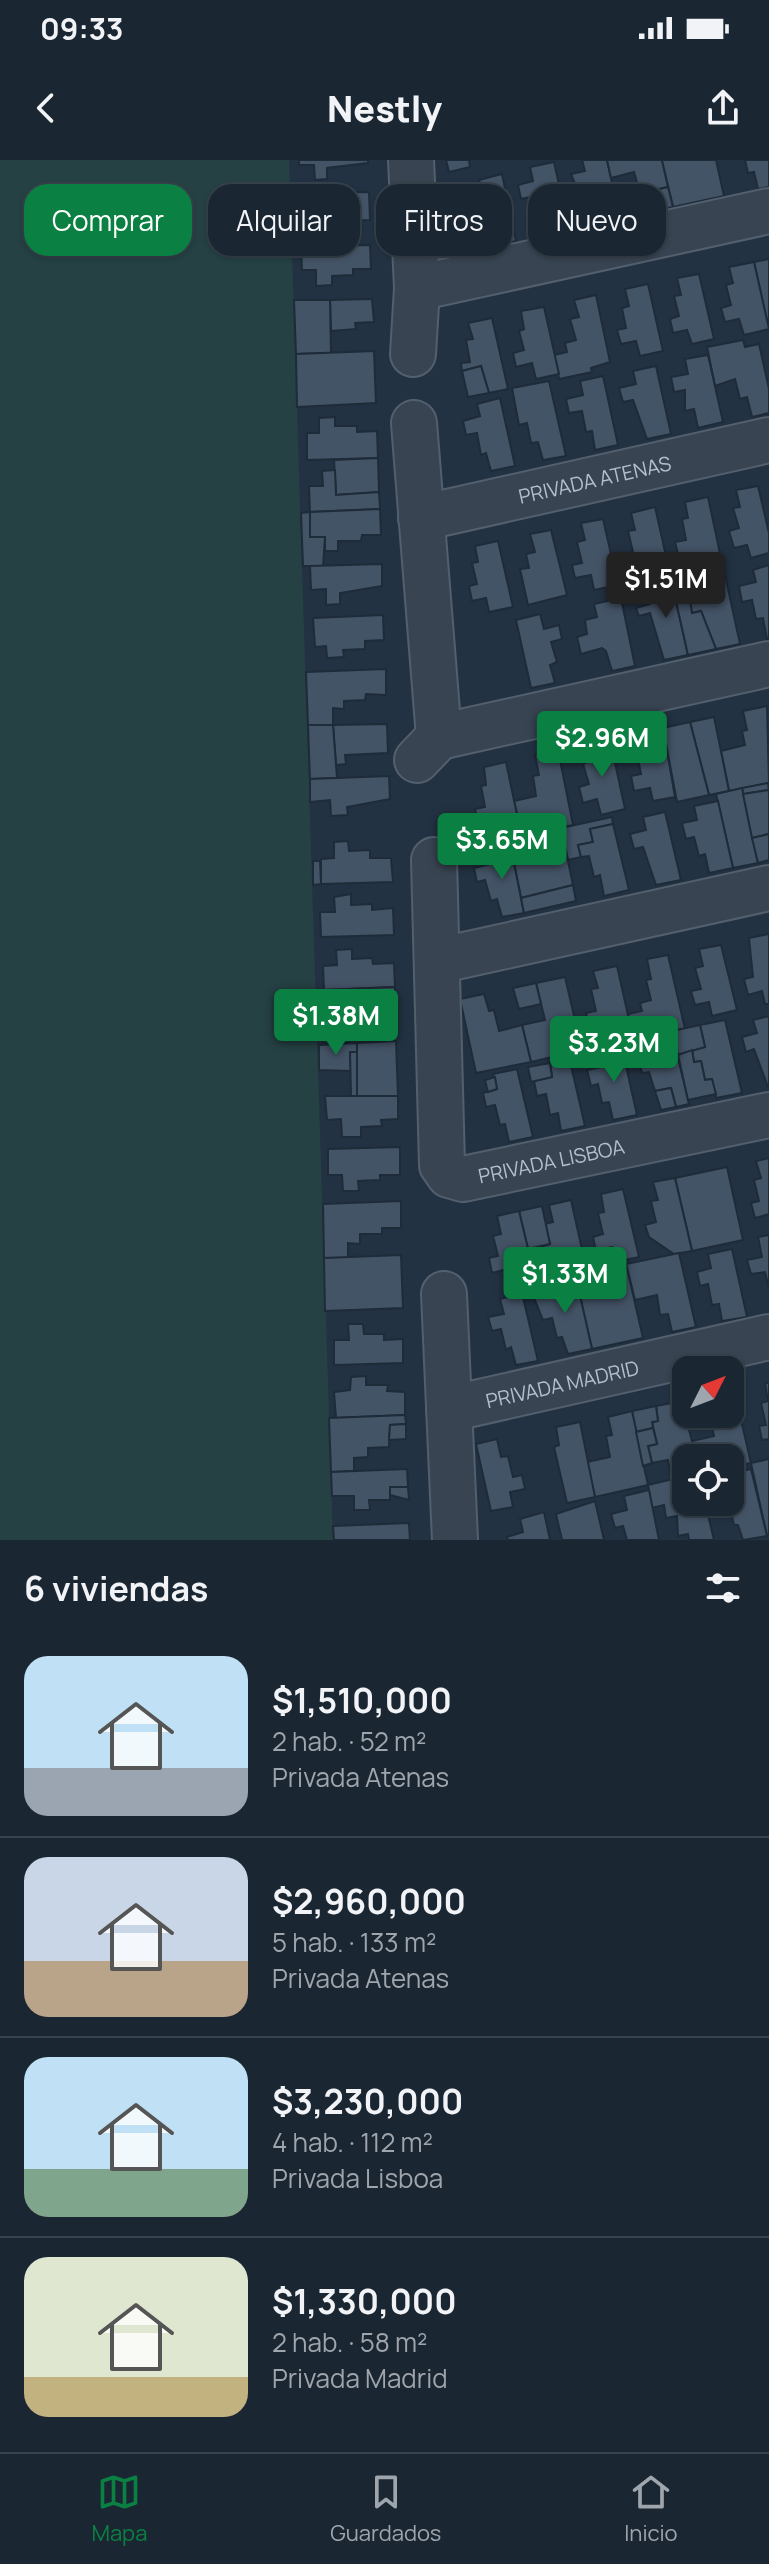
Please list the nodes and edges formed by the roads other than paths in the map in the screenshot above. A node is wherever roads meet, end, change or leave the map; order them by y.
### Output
1 (411, 160) edge
2 (769, 211) edge
3 (417, 288) junction
4 (413, 354) dead end
5 (414, 423) dead end
6 (769, 440) edge
7 (421, 518) junction
8 (769, 664) edge
9 (434, 860) dead end
10 (769, 888) edge
11 (437, 961) junction
12 (769, 1115) edge
13 (444, 1294) dead end
14 (769, 1337) edge
15 (449, 1409) junction
16 (455, 1540) edge

1 - 3 street
2 - 3 street
3 - 4 street
5 - 7 street
6 - 7 street, PRIVADA ATENAS
7 - 8 street
9 - 11 street, PRIVADA LISBOA
10 - 11 street
11 - 12 street, PRIVADA LISBOA
13 - 15 street
14 - 15 street, PRIVADA MADRID
15 - 16 street

